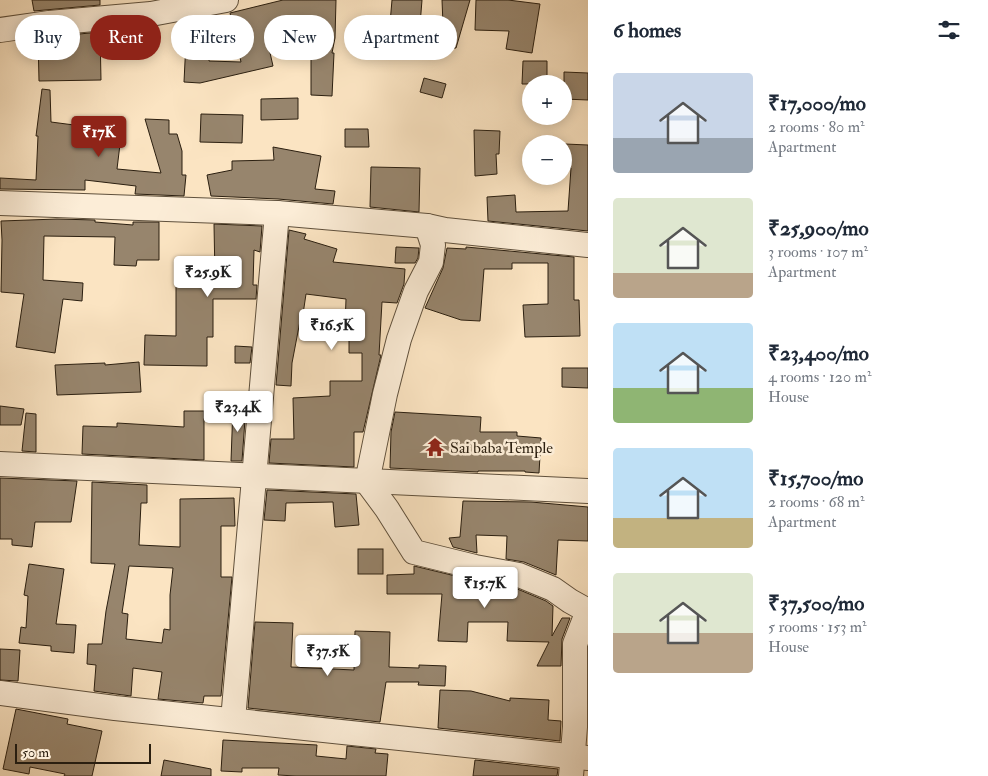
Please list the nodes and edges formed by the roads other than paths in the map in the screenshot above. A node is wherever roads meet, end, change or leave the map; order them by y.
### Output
1 (226, 0) edge
2 (0, 30) edge
3 (0, 203) edge
4 (277, 213) junction
5 (427, 226) junction
6 (588, 244) edge
7 (0, 464) edge
8 (255, 476) junction
9 (367, 482) junction
10 (588, 491) edge
11 (588, 611) edge
12 (0, 693) edge
13 (233, 720) junction
14 (577, 764) edge

1 - 2 street
3 - 4 street
4 - 5 street
4 - 8 street
5 - 6 street
5 - 9 street
7 - 8 street
8 - 9 street
8 - 13 street
9 - 10 street
9 - 11 street
11 - 14 street
12 - 13 street
13 - 14 street

